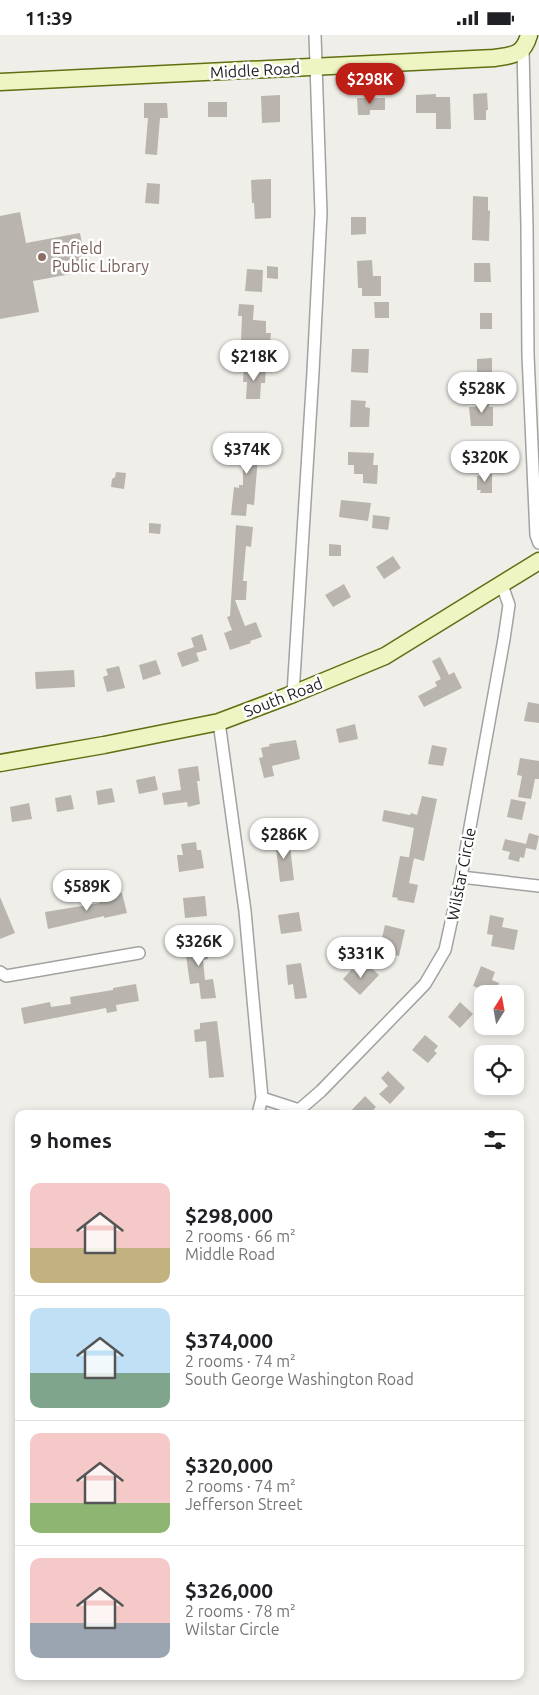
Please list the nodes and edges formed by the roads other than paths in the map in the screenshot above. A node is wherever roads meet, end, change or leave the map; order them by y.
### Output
1 (315, 35) edge
2 (526, 42) edge
3 (317, 67) junction
4 (0, 83) edge
5 (539, 543) edge
6 (539, 561) edge
7 (502, 585) junction
8 (293, 694) junction
9 (219, 722) junction
10 (0, 763) edge
11 (461, 877) junction
12 (539, 886) edge
13 (139, 953) dead end
14 (0, 972) edge
15 (262, 1098) junction
16 (259, 1110) edge
17 (293, 1110) edge
18 (300, 1110) edge

1 - 3 street
2 - 3 main road, Middle Road
2 - 5 street
3 - 4 main road, Middle Road
3 - 8 street
6 - 7 main road, South Road
7 - 8 main road, South Road
7 - 11 street, Wilstar Circle
8 - 9 main road, South Road
9 - 10 main road, South Road
9 - 15 street
11 - 12 street
11 - 18 street, Wilstar Circle
13 - 14 street
15 - 16 street
15 - 17 street, Wilstar Circle

